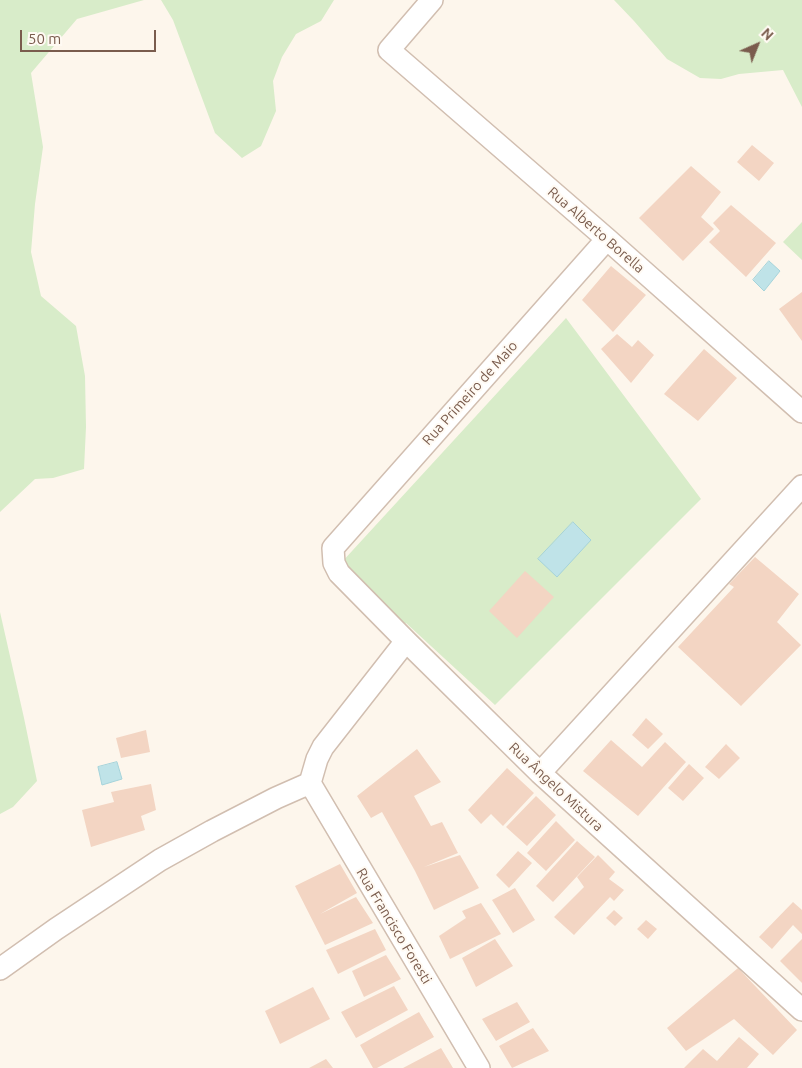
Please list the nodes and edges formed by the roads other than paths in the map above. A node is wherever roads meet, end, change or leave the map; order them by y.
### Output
1 (432, 0) edge
2 (606, 239) junction
3 (802, 412) edge
4 (802, 486) edge
5 (333, 548) joint
6 (406, 641) junction
7 (540, 773) junction
8 (310, 783) junction
9 (0, 969) edge
10 (802, 1010) edge
11 (479, 1068) edge

1 - 2 street, Rua Alberto Borella
2 - 3 street, Rua Alberto Borella
2 - 5 street, Rua Primeiro de Maio
4 - 7 street
5 - 6 street, Rua Ângelo Mistura
6 - 7 street, Rua Ângelo Mistura
6 - 8 street
7 - 10 street, Rua Ângelo Mistura
8 - 9 street
8 - 11 street, Rua Francisco Foresti

